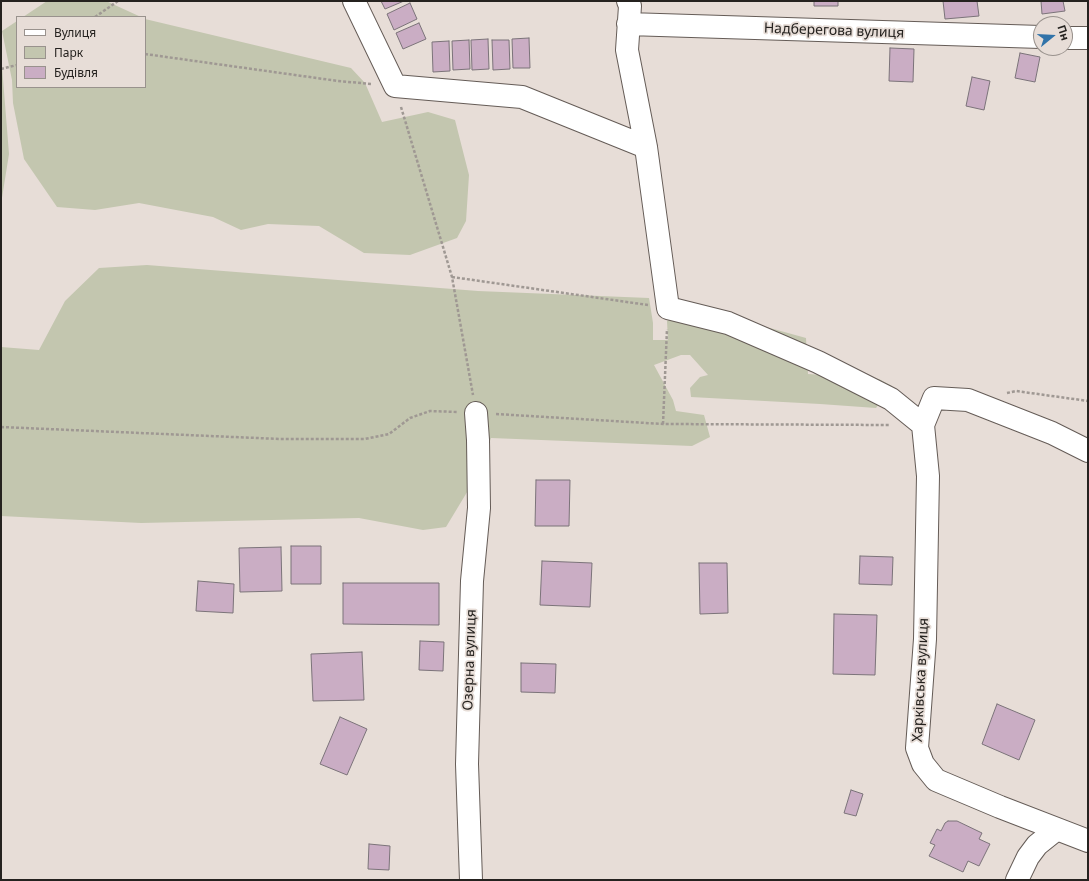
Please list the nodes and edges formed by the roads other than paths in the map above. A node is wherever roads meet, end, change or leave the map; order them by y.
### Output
1 (354, 1) edge
2 (628, 1) edge
3 (628, 24) junction
4 (1033, 37) edge
5 (1073, 38) edge
6 (1088, 38) edge
7 (646, 147) junction
8 (476, 413) road end
9 (922, 425) junction
10 (1088, 451) edge
11 (1057, 829) junction
12 (1088, 841) edge
13 (471, 880) edge
14 (1016, 880) edge

1 - 7 street
2 - 3 street
3 - 4 street, Надберегова вулиця
3 - 7 street
5 - 6 street
7 - 9 street
8 - 13 street, Озерна вулиця
9 - 10 street
9 - 11 street, Харківська вулиця
11 - 12 street, Харківська вулиця
11 - 14 street

